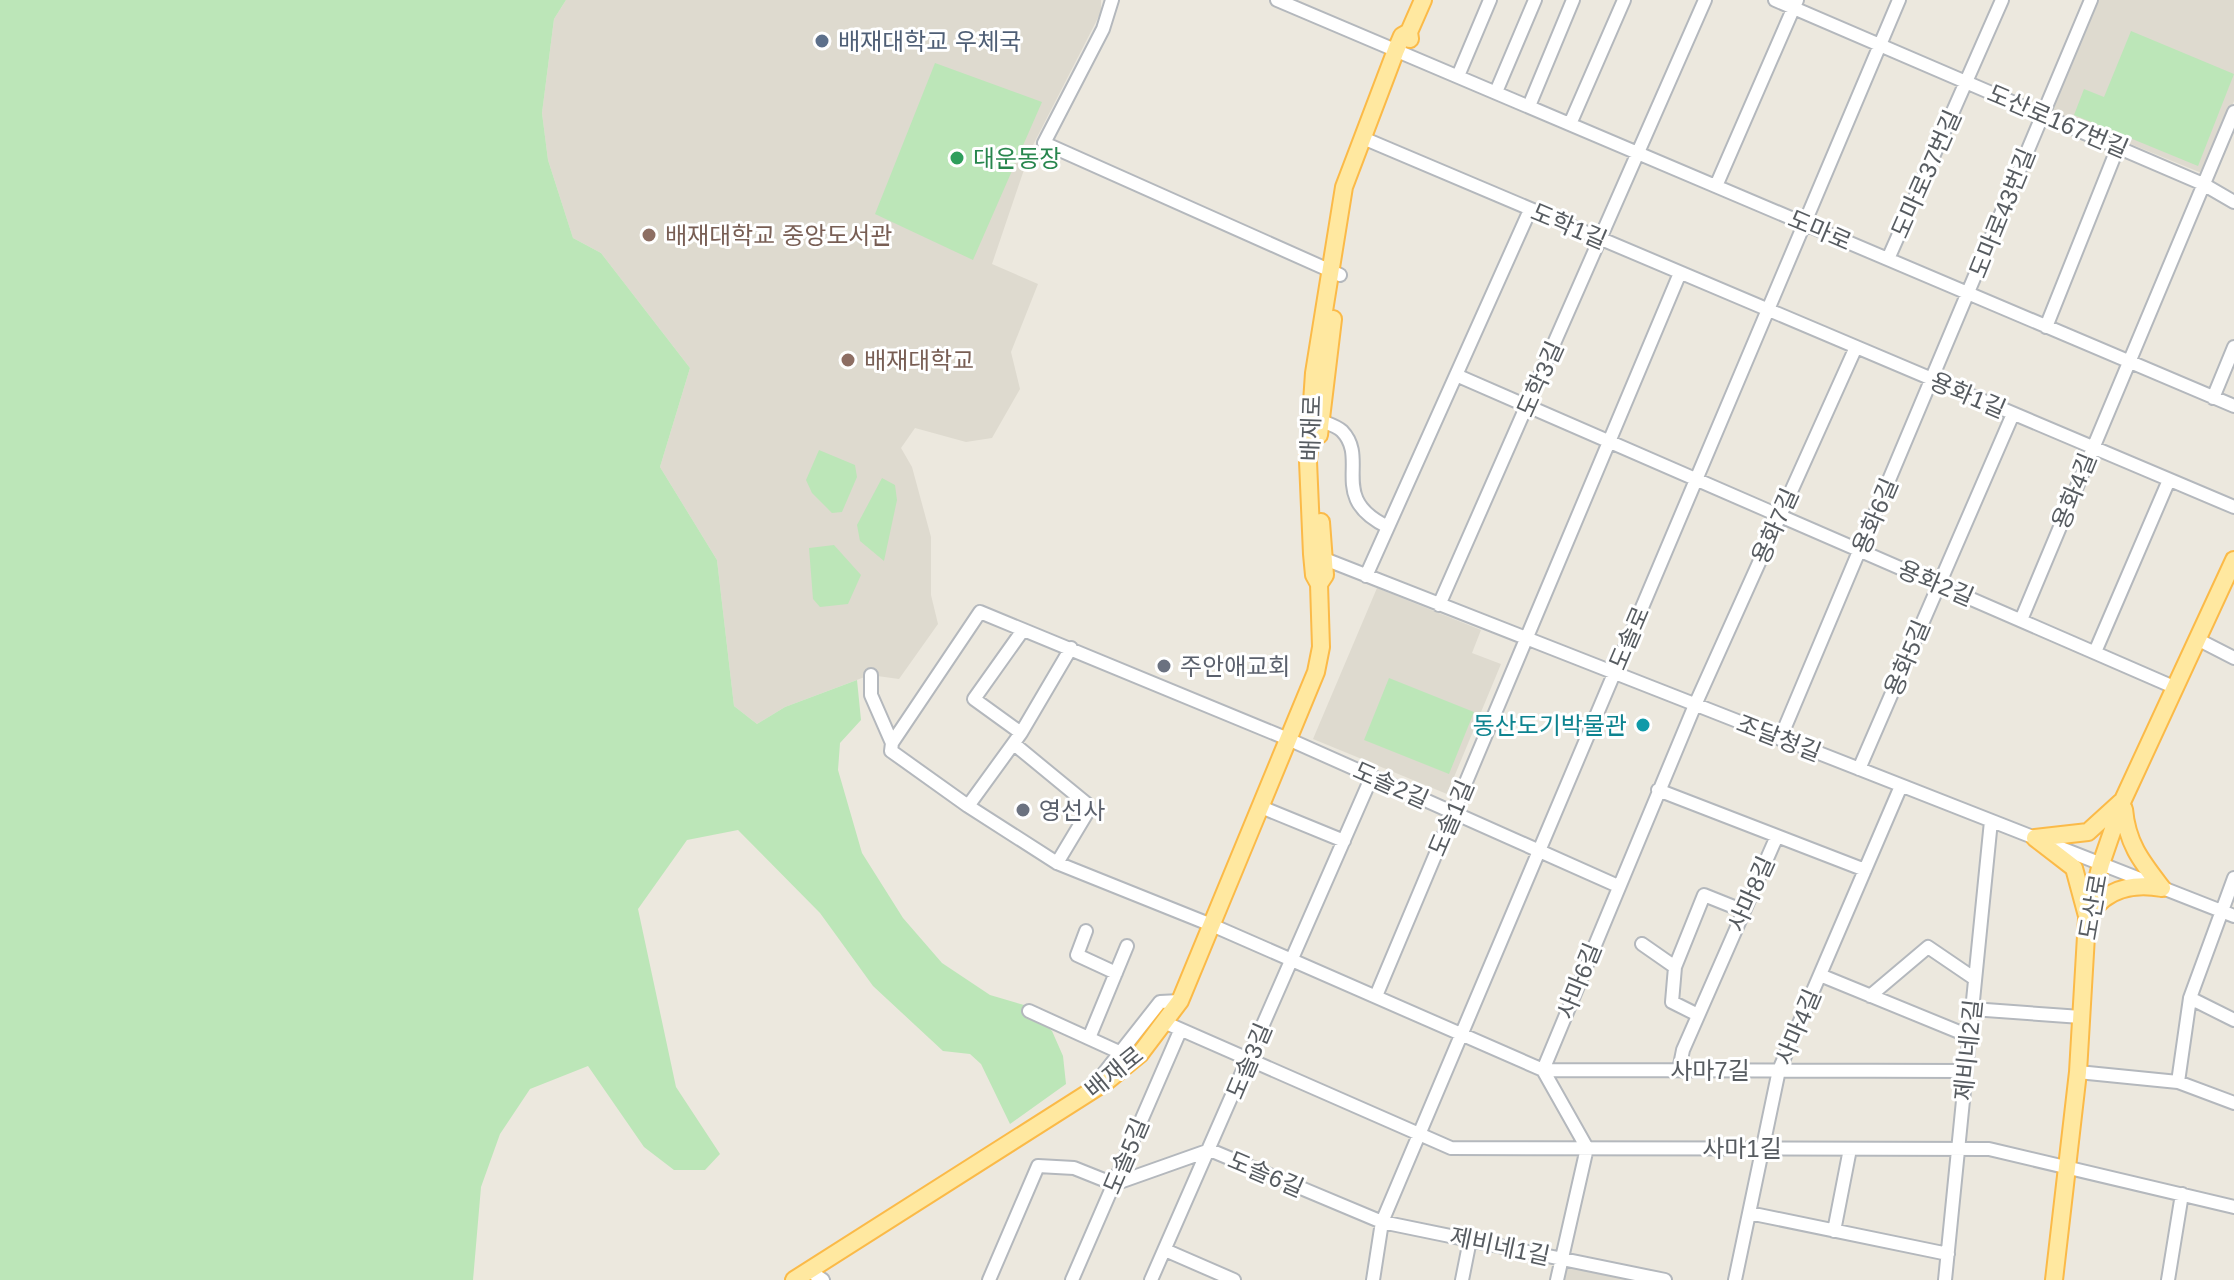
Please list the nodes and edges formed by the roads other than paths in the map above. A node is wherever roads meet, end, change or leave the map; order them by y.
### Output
1 (1112, 0) edge
2 (1277, 0) edge
3 (1423, 0) edge
4 (1490, 0) edge
5 (1535, 0) edge
6 (1573, 0) edge
7 (1624, 0) edge
8 (1705, 0) edge
9 (1775, 0) edge
10 (1899, 0) edge
11 (2002, 0) edge
12 (2091, 0) edge
13 (1796, 4) edge
14 (1880, 45) junction
15 (1400, 52) junction
16 (1458, 76) junction
17 (1967, 82) junction
18 (1496, 92) junction
19 (1529, 106) junction
20 (2234, 112) edge
21 (2043, 115) junction
22 (1570, 124) junction
23 (1370, 141) junction
24 (2118, 147) junction
25 (1640, 153) junction
26 (2203, 184) junction
27 (1716, 186) junction
28 (1350, 189) junction
29 (2234, 202) edge
30 (1530, 210) junction
31 (1804, 223) junction
32 (1602, 240) junction
33 (1888, 259) junction
34 (1680, 273) junction
35 (1335, 274) junction
36 (1969, 294) junction
37 (1767, 310) junction
38 (2046, 327) junction
39 (1856, 347) junction
40 (2234, 347) edge
41 (2128, 361) junction
42 (1320, 374) junction
43 (1456, 375) junction
44 (1933, 380) junction
45 (2213, 398) junction
46 (1528, 406) junction
47 (2234, 406) edge
48 (2013, 414) junction
49 (1319, 420) junction
50 (1608, 441) junction
51 (2092, 447) junction
52 (1696, 479) junction
53 (2169, 480) junction
54 (2234, 507) edge
55 (1780, 515) junction
56 (1388, 527) junction
57 (1860, 550) junction
58 (1318, 556) junction
59 (2234, 560) edge
60 (1366, 576) junction
61 (1939, 584) junction
62 (1439, 605) junction
63 (2021, 620) junction
64 (1023, 630) junction
65 (1526, 639) junction
66 (2197, 639) junction
67 (1071, 648) junction
68 (2095, 652) junction
69 (2234, 658) edge
70 (1614, 674) junction
71 (871, 675) dead end
72 (2176, 688) junction
73 (1695, 705) junction
74 (1018, 739) junction
75 (1288, 739) junction
76 (1780, 739) junction
77 (892, 743) junction
78 (1859, 769) junction
79 (1372, 776) junction
80 (1901, 786) junction
81 (1658, 790) junction
82 (2123, 800) junction
83 (968, 806) junction
84 (1261, 807) junction
85 (1453, 813) junction
86 (1991, 821) junction
87 (1777, 836) junction
88 (2035, 838) junction
89 (1344, 841) junction
90 (1539, 851) junction
91 (1057, 863) junction
92 (2101, 864) junction
93 (1865, 870) junction
94 (2234, 878) edge
95 (1618, 886) junction
96 (2162, 888) junction
97 (1744, 911) junction
98 (2221, 911) junction
99 (2234, 916) edge
100 (2087, 919) junction
101 (1214, 926) junction
102 (1086, 931) dead end
103 (1642, 944) dead end
104 (1127, 946) dead end
105 (1292, 961) junction
106 (1675, 967) junction
107 (1116, 973) junction
108 (1820, 975) junction
109 (1975, 979) junction
110 (1376, 996) junction
111 (1870, 996) junction
112 (2190, 998) junction
113 (1180, 1001) junction
114 (1972, 1009) junction
115 (1029, 1011) dead end
116 (1698, 1015) junction
117 (2081, 1017) junction
118 (2234, 1020) edge
119 (1173, 1027) junction
120 (1461, 1034) junction
121 (1969, 1036) junction
122 (1089, 1038) junction
123 (1119, 1052) junction
124 (1249, 1062) junction
125 (1543, 1070) junction
126 (1679, 1070) junction
127 (1779, 1070) junction
128 (1966, 1071) junction
129 (2078, 1072) junction
130 (2178, 1082) junction
131 (1087, 1095) junction
132 (2234, 1103) edge
133 (1419, 1134) junction
134 (1763, 1147) junction
135 (1587, 1148) junction
136 (1850, 1149) junction
137 (1958, 1149) junction
138 (1210, 1150) junction
139 (2065, 1165) junction
140 (1114, 1184) junction
141 (2182, 1194) junction
142 (2234, 1207) edge
143 (1749, 1213) junction
144 (1382, 1222) junction
145 (1834, 1231) junction
146 (1470, 1240) junction
147 (1165, 1250) junction
148 (1948, 1254) junction
149 (1561, 1259) junction
150 (808, 1270) junction
151 (992, 1279) edge
152 (794, 1280) edge
153 (823, 1280) edge
154 (1072, 1280) edge
155 (1151, 1280) edge
156 (1234, 1280) edge
157 (1373, 1280) edge
158 (1462, 1280) edge
159 (1557, 1280) edge
160 (1665, 1280) edge
161 (1735, 1280) edge
162 (1945, 1280) edge
163 (2054, 1280) edge
164 (2168, 1280) edge

1 - 35 street
2 - 15 street
3 - 15 main road, 배재로
4 - 16 street
5 - 18 street
6 - 19 street
7 - 22 street
8 - 25 street, 도학3길
9 - 13 street, 도산로167번길
10 - 14 street, 도솔로
11 - 17 street, 도마로37번길
12 - 21 street, 도마로43번길
13 - 14 street, 도산로167번길
13 - 27 street
14 - 17 street, 도산로167번길
14 - 31 street, 도솔로
15 - 16 street, 도마로
15 - 23 main road, 배재로
15 - 28 main road, 배재로
16 - 18 street, 도마로
17 - 21 street, 도산로167번길
17 - 33 street, 도마로37번길
18 - 19 street, 도마로
19 - 22 street, 도마로
20 - 26 street, 용화4길
21 - 24 street, 도산로167번길
21 - 36 street, 도마로43번길
22 - 25 street, 도마로
23 - 28 main road, 배재로
23 - 30 street, 도학1길
24 - 26 street, 도산로167번길
24 - 38 street
25 - 27 street, 도마로
25 - 32 street, 도학3길
26 - 29 street, 도산로167번길
26 - 41 street, 용화4길
27 - 31 street, 도마로
28 - 35 main road, 배재로
30 - 32 street, 도학1길
30 - 43 street
31 - 33 street, 도마로
31 - 37 street, 도솔로
32 - 34 street, 도학1길
32 - 46 street, 도학3길
33 - 36 street, 도마로
34 - 37 street, 도학1길
34 - 50 street, 도솔1길
35 - 42 main road, 배재로
36 - 38 street, 도마로
36 - 44 street, 용화6길
37 - 39 street, 용화1길
37 - 52 street, 도솔로
38 - 41 street, 도마로
39 - 44 street, 용화1길
39 - 55 street, 용화7길
40 - 45 street
41 - 45 street, 도마로
41 - 51 street, 용화4길
42 - 49 main road, 배재로
42 - 58 main road, 배재로
43 - 46 street, 용화2길
43 - 56 street
44 - 48 street, 용화1길
44 - 57 street, 용화6길
45 - 47 street, 도마로
46 - 50 street, 용화2길
46 - 62 street, 도학3길
48 - 51 street, 용화1길
48 - 61 street, 용화5길
49 - 56 street
49 - 58 main road, 배재로
50 - 52 street, 용화2길
50 - 65 street, 도솔1길
51 - 53 street, 용화1길
51 - 63 street, 용화4길
52 - 55 street, 용화2길
52 - 70 street, 도솔로
53 - 54 street, 용화1길
53 - 68 street
55 - 57 street, 용화2길
55 - 73 street, 용화7길
56 - 60 street
57 - 61 street, 용화2길
57 - 76 street, 용화6길
58 - 60 street, 조달청길
58 - 75 main road, 배재로
59 - 66 main road, 도산로
60 - 62 street, 조달청길
61 - 63 street, 용화2길
61 - 78 street, 용화5길
62 - 65 street, 조달청길
63 - 68 street, 용화2길
64 - 67 street
64 - 74 street
64 - 77 street
65 - 70 street, 조달청길
65 - 85 street, 도솔1길
66 - 69 street
66 - 72 main road, 도산로
67 - 74 street
67 - 75 street
68 - 72 street, 용화2길
70 - 73 street, 조달청길
70 - 90 street, 도솔로
71 - 77 street
72 - 82 main road, 도산로
73 - 76 street, 조달청길
73 - 81 street, 사마6길
74 - 83 street
74 - 91 street
75 - 79 street, 도솔2길
75 - 84 main road, 배재로
76 - 78 street, 조달청길
77 - 83 street, 사마7길
78 - 80 street, 조달청길
79 - 85 street, 도솔2길
79 - 89 street, 도솔3길
80 - 86 street, 조달청길
80 - 93 street, 사마4길
81 - 87 street, 사마8길
81 - 95 street, 사마6길
82 - 88 main road
82 - 92 main road, 도산로
82 - 96 main road
83 - 91 street, 사마7길
84 - 89 street
84 - 101 main road, 배재로
85 - 90 street, 도솔2길
85 - 110 street, 도솔1길
86 - 88 street, 조달청길
86 - 109 street, 제비네2길
87 - 93 street
87 - 97 street, 사마8길
88 - 92 street, 조달청길
88 - 100 main road
89 - 105 street, 도솔3길
90 - 95 street, 도솔2길
90 - 120 street, 도솔로
91 - 101 street, 사마7길
92 - 96 street, 조달청길
92 - 100 main road, 도산로
93 - 108 street, 사마4길
94 - 98 street
95 - 125 street, 사마6길
96 - 98 street, 조달청길
96 - 100 main road
97 - 106 street
97 - 116 street, 사마8길
98 - 99 street, 조달청길
98 - 112 street
100 - 117 main road, 도산로
101 - 105 street, 사마7길
101 - 113 main road, 배재로
102 - 107 street
103 - 106 street
104 - 107 street, 배재로
105 - 110 street, 사마7길
105 - 124 street, 도솔3길
106 - 116 street
107 - 122 street, 배재로
108 - 111 street
108 - 127 street, 사마4길
109 - 111 street
109 - 114 street, 제비네2길
110 - 120 street, 사마7길
111 - 121 street
112 - 118 street
112 - 130 street
113 - 119 main road, 배재로
113 - 123 street
114 - 117 street
114 - 121 street, 제비네2길
115 - 122 street, 배재로
116 - 126 street, 사마8길
117 - 129 main road, 도산로
119 - 124 street
119 - 131 main road, 배재로
119 - 140 street, 도솔5길
120 - 125 street, 사마7길
120 - 133 street, 도솔로
121 - 128 street, 제비네2길
122 - 123 street, 배재로
123 - 131 street
124 - 133 street
124 - 138 street, 도솔3길
125 - 126 street, 사마7길
125 - 135 street
126 - 127 street, 사마7길
127 - 128 street, 사마7길
127 - 134 street, 사마4길
128 - 137 street, 제비네2길
129 - 130 street
129 - 139 main road, 도산로
130 - 132 street
131 - 150 main road, 배재로
133 - 135 street, 사마1길
133 - 144 street, 도솔로
134 - 135 street, 사마1길
134 - 136 street, 사마1길
134 - 143 street, 사마4길
135 - 149 street
136 - 137 street, 사마1길
136 - 145 street
137 - 139 street, 사마1길
137 - 148 street, 제비네2길
138 - 140 street, 도솔6길
138 - 144 street, 도솔6길
138 - 147 street, 도솔3길
139 - 141 street, 사마1길
139 - 163 main road, 도산로
140 - 151 street
140 - 154 street, 도솔5길
141 - 142 street, 사마1길
141 - 164 street
143 - 145 street
143 - 161 street, 사마4길
144 - 146 street, 제비네1길
144 - 157 street, 도솔로
145 - 148 street
146 - 149 street, 제비네1길
146 - 158 street
147 - 155 street, 도솔3길
147 - 156 street
148 - 162 street, 제비네2길
149 - 159 street
149 - 160 street, 제비네1길
150 - 152 main road, 배재로
150 - 153 street

